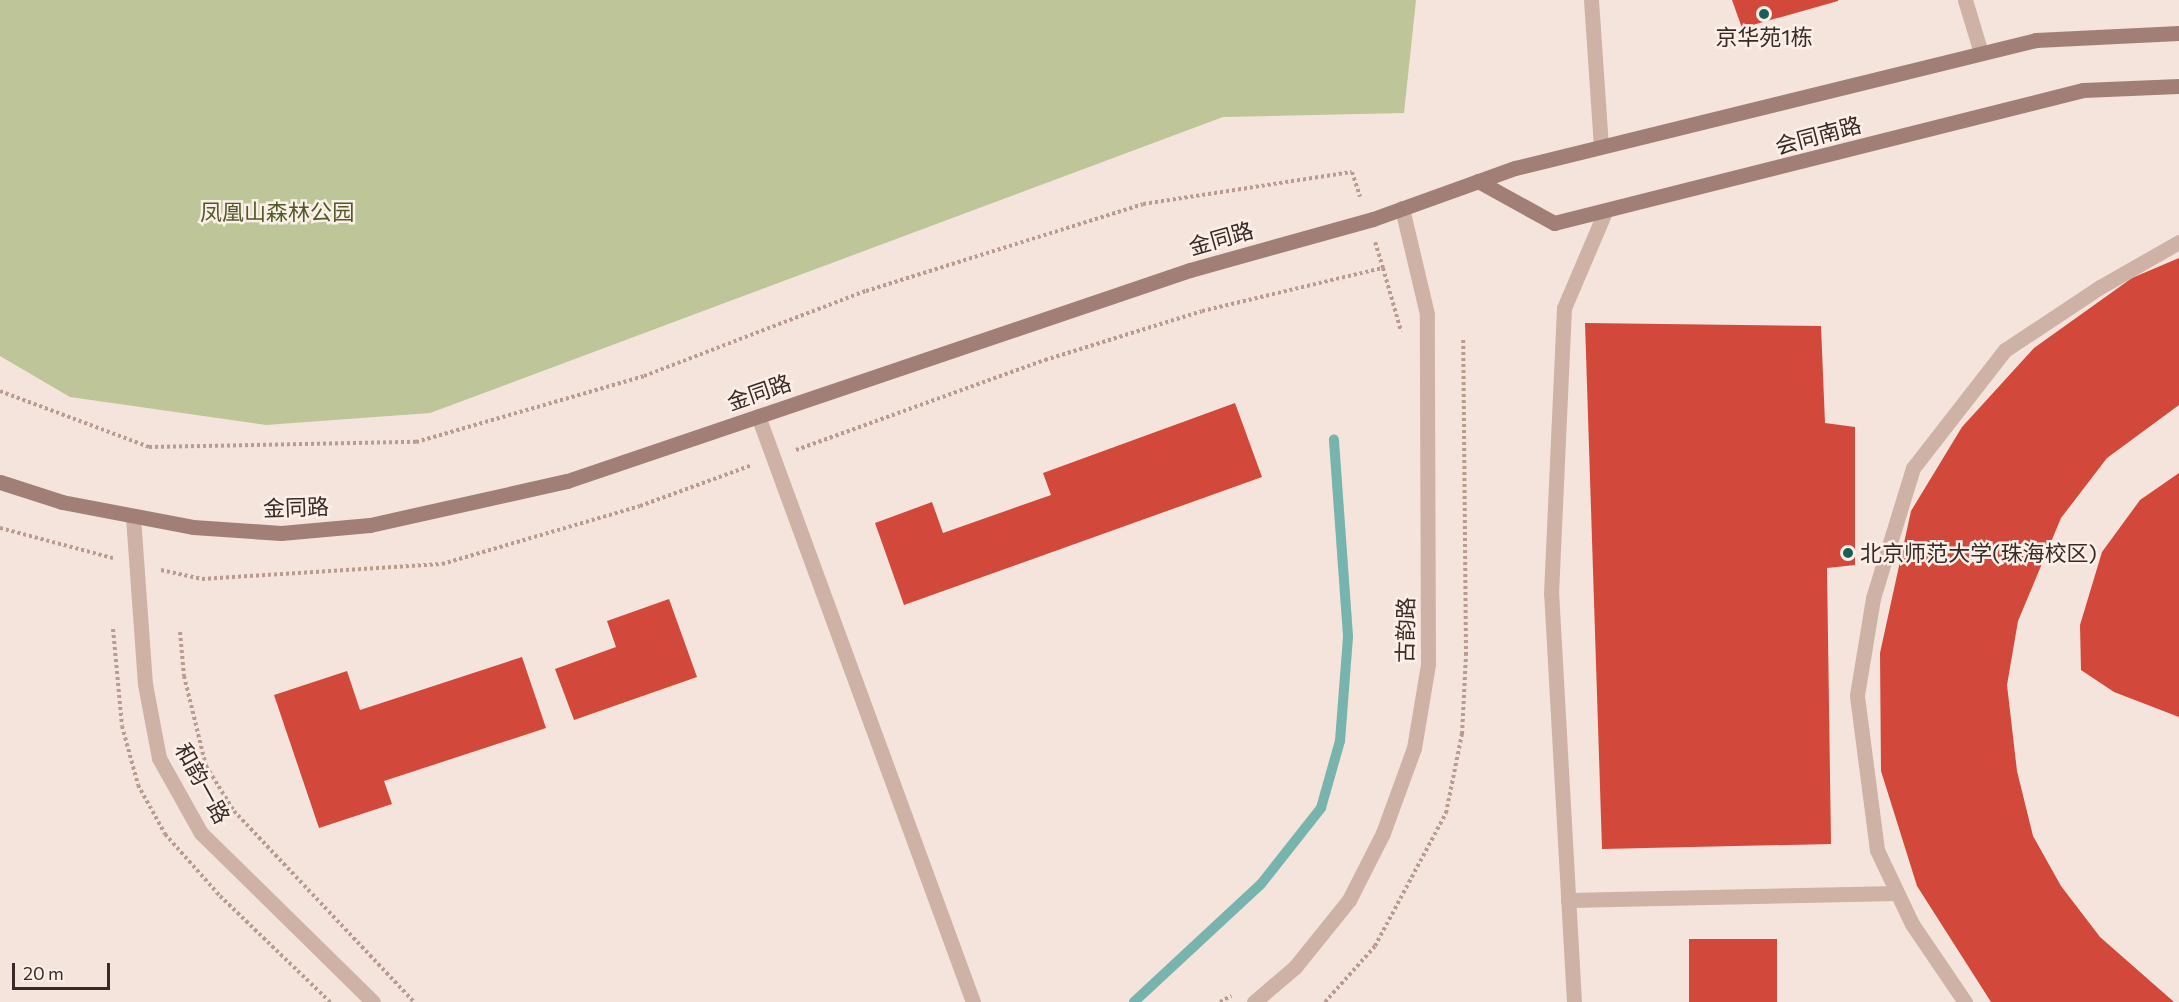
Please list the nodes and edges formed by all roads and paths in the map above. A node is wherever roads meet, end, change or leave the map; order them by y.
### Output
1 (1591, 0) edge
2 (1965, 0) edge
3 (2179, 33) edge
4 (1981, 53) junction
5 (2179, 86) edge
6 (1601, 146) junction
7 (1515, 168) joint
8 (1352, 172) dead end
9 (1478, 181) junction
10 (1402, 208) junction
11 (1604, 214) junction
12 (2179, 242) edge
13 (1383, 268) dead end
14 (1403, 336) dead end
15 (0, 391) edge
16 (758, 416) junction
17 (0, 482) edge
18 (134, 517) junction
19 (180, 632) dead end
20 (1897, 893) junction
21 (1568, 900) junction
22 (1236, 993) dead end
23 (373, 1002) edge
24 (414, 1002) edge
25 (973, 1002) edge
26 (1220, 1002) edge
27 (1254, 1002) edge
28 (1574, 1002) edge
29 (1965, 1002) edge

1 - 6 street
2 - 4 street
3 - 4 street, 会同南路
4 - 6 street, 会同南路
5 - 11 street, 会同南路
6 - 7 street, 会同南路
7 - 9 street, 金同路
8 - 15 path
9 - 10 street, 金同路
9 - 11 street, 会同南路
10 - 16 street, 金同路
10 - 27 street, 古韵路
11 - 21 street
12 - 20 street
13 - 14 path
16 - 18 street, 金同路
16 - 25 street
17 - 18 street, 金同路
18 - 23 street, 和韵一路
19 - 24 path
20 - 21 street
20 - 29 street
21 - 28 street
22 - 26 path

